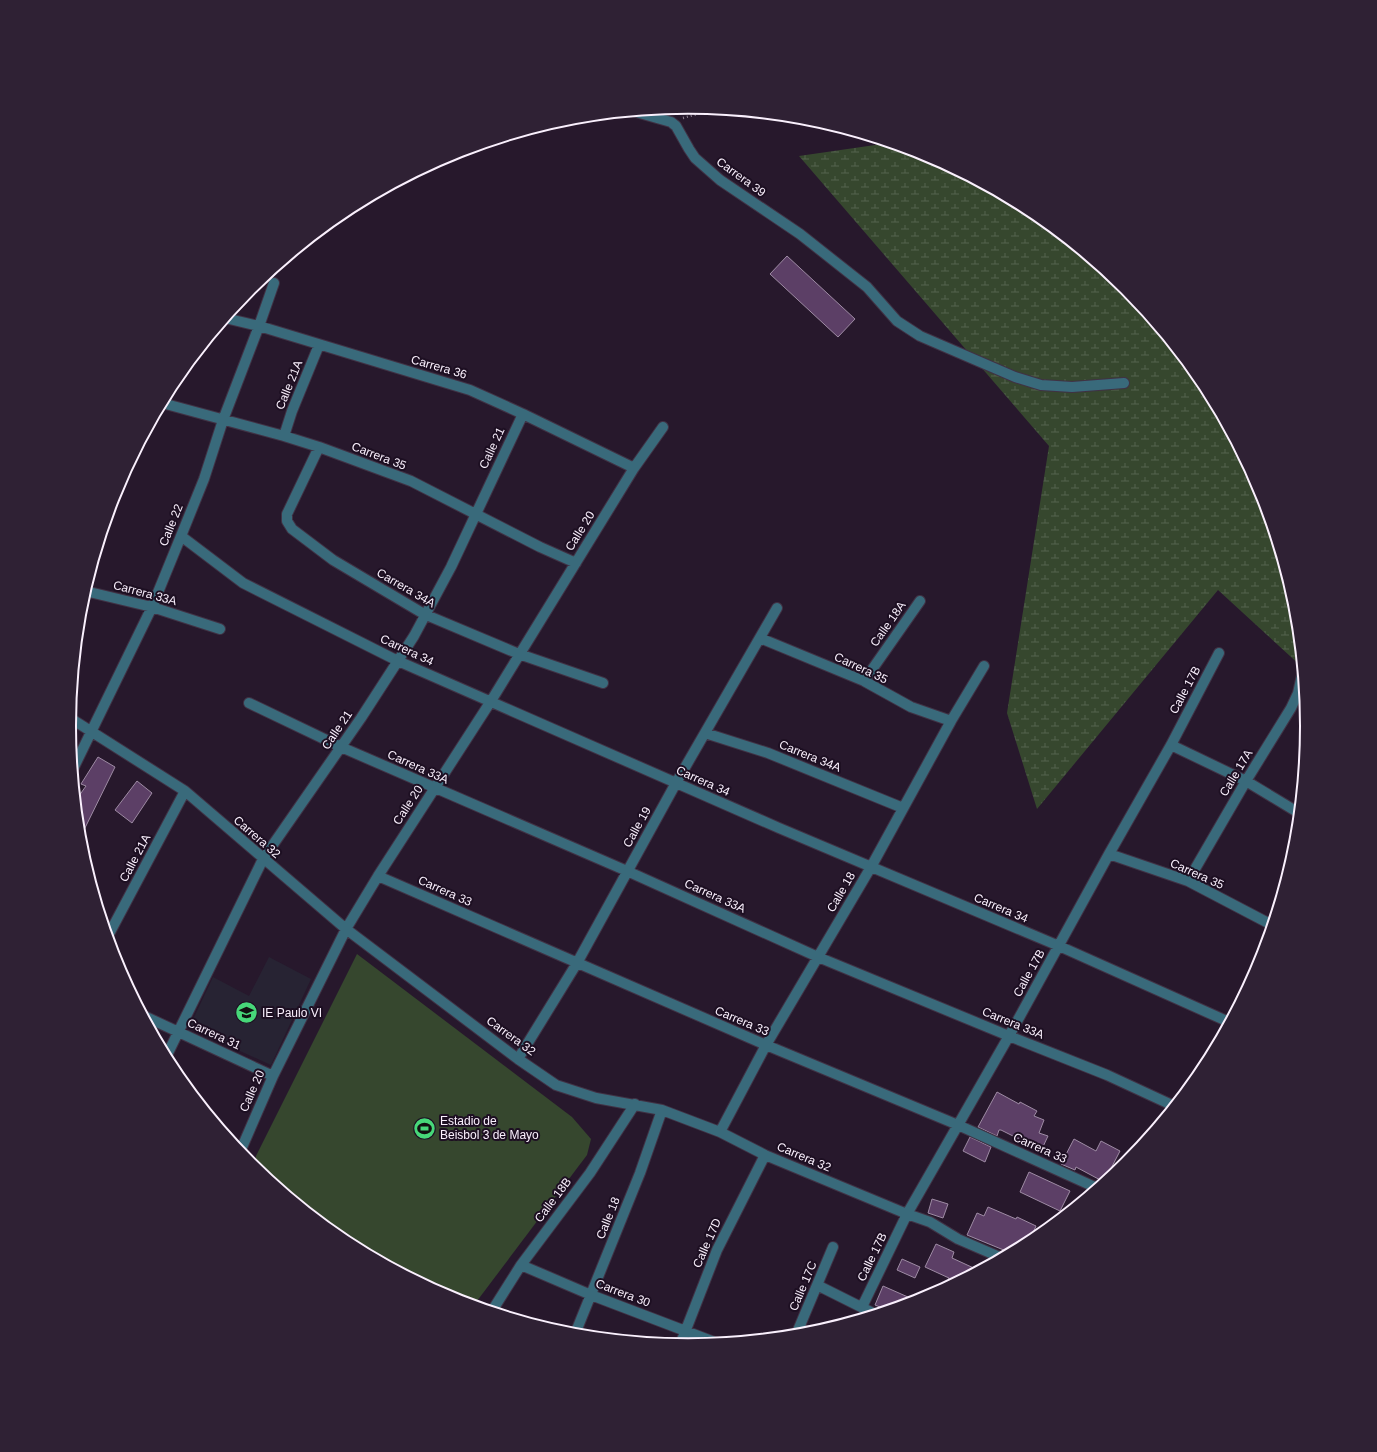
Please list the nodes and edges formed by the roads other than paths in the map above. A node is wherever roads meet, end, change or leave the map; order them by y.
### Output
1 (647, 115) edge
2 (274, 283) dead end
3 (231, 319) edge
4 (259, 326) junction
5 (320, 345) junction
6 (1124, 383) dead end
7 (168, 405) edge
8 (523, 414) junction
9 (223, 420) junction
10 (663, 428) dead end
11 (284, 436) junction
12 (319, 447) junction
13 (634, 468) junction
14 (475, 514) junction
15 (181, 536) junction
16 (576, 564) junction
17 (91, 592) edge
18 (920, 601) dead end
19 (152, 606) junction
20 (777, 608) dead end
21 (424, 614) junction
22 (220, 629) dead end
23 (760, 638) junction
24 (1219, 653) dead end
25 (519, 654) junction
26 (398, 661) junction
27 (984, 666) dead end
28 (864, 681) junction
29 (603, 682) dead end
30 (1300, 685) edge
31 (491, 701) junction
32 (249, 703) dead end
33 (951, 721) junction
34 (76, 722) edge
35 (91, 732) junction
36 (705, 733) junction
37 (1171, 745) junction
38 (341, 747) junction
39 (77, 761) edge
40 (1246, 782) junction
41 (676, 783) junction
42 (434, 788) junction
43 (185, 791) junction
44 (903, 808) junction
45 (1295, 811) edge
46 (1108, 854) junction
47 (264, 860) junction
48 (871, 867) junction
49 (627, 872) junction
50 (378, 876) junction
51 (1188, 881) junction
52 (1268, 923) edge
53 (111, 929) edge
54 (346, 929) junction
55 (1059, 946) junction
56 (818, 957) junction
57 (577, 963) junction
58 (151, 1019) edge
59 (1225, 1020) edge
60 (178, 1032) junction
61 (1009, 1036) junction
62 (766, 1045) junction
63 (169, 1050) edge
64 (518, 1058) junction
65 (273, 1076) junction
66 (635, 1104) junction
67 (1170, 1104) edge
68 (662, 1110) junction
69 (958, 1125) junction
70 (720, 1132) junction
71 (243, 1146) edge
72 (765, 1155) junction
73 (1093, 1186) edge
74 (907, 1214) junction
75 (833, 1247) dead end
76 (996, 1255) edge
77 (521, 1265) junction
78 (817, 1285) junction
79 (591, 1295) junction
80 (495, 1307) edge
81 (862, 1307) junction
82 (869, 1311) edge
83 (577, 1328) edge
84 (799, 1328) edge
85 (686, 1331) junction
86 (683, 1338) edge
87 (703, 1338) edge

1 - 6 street, Carrera 39
2 - 4 street, Calle 22
3 - 4 street, Carrera 36
4 - 5 street, Carrera 36
4 - 9 street, Calle 22
5 - 8 street, Carrera 36
5 - 11 street, Calle 21A
7 - 9 street, Carrera 35
8 - 13 street, Carrera 36
8 - 14 street, Calle 21
9 - 11 street, Carrera 35
9 - 15 street, Calle 22
10 - 13 street, Calle 20
11 - 12 street, Carrera 35
12 - 14 street, Carrera 35
12 - 21 street, Carrera 34A
13 - 16 street, Calle 20
14 - 16 street, Carrera 35
14 - 21 street, Calle 21
15 - 19 street, Calle 22
15 - 26 street, Carrera 34
16 - 25 street, Calle 20
17 - 19 street, Carrera 33A
18 - 28 street, Calle 18A
19 - 22 street, Carrera 33A
19 - 35 street, Calle 22
20 - 23 street, Calle 19
21 - 25 street, Carrera 34A
21 - 26 street, Calle 21
23 - 28 street, Carrera 35
23 - 36 street, Calle 19
24 - 37 street, Calle 17B
25 - 29 street, Carrera 34A
25 - 31 street, Calle 20
26 - 31 street, Carrera 34
26 - 38 street, Calle 21
27 - 33 street, Calle 18
28 - 33 street, Carrera 35
30 - 40 street, Calle 17A
31 - 41 street, Carrera 34
31 - 42 street, Calle 20
32 - 38 street, Carrera 33A
33 - 44 street, Calle 18
34 - 35 street, Carrera 32
35 - 39 street, Calle 22
35 - 43 street, Carrera 32
36 - 41 street, Calle 19
36 - 44 street, Carrera 34A
37 - 40 street
37 - 46 street, Calle 17B
38 - 42 street, Carrera 33A
38 - 47 street, Calle 21
40 - 45 street
40 - 51 street, Calle 17A
41 - 48 street, Carrera 34
41 - 49 street, Calle 19
42 - 49 street, Carrera 33A
42 - 50 street, Calle 20
43 - 47 street, Carrera 32
43 - 53 street, Calle 21A
44 - 48 street, Calle 18
46 - 51 street, Carrera 35
46 - 55 street, Calle 17B
47 - 54 street, Carrera 32
47 - 60 street, Calle 21
48 - 55 street, Carrera 34
48 - 56 street, Calle 18
49 - 56 street, Carrera 33A
49 - 57 street, Calle 19
50 - 54 street, Calle 20
50 - 57 street, Carrera 33
51 - 52 street, Carrera 35
54 - 64 street, Carrera 32
54 - 65 street, Calle 20
55 - 59 street, Carrera 34
55 - 61 street, Calle 17B
56 - 61 street, Carrera 33A
56 - 62 street, Calle 18
57 - 62 street, Carrera 33
57 - 64 street, Calle 19
58 - 60 street, Carrera 31
60 - 63 street, Calle 21
60 - 65 street, Carrera 31
61 - 67 street, Carrera 33A
61 - 69 street, Calle 17B
62 - 69 street, Carrera 33
62 - 70 street, Calle 18
64 - 66 street, Carrera 32
65 - 71 street, Calle 20
66 - 68 street, Carrera 32
66 - 77 street, Calle 18B
68 - 70 street, Carrera 32
68 - 79 street, Calle 18
69 - 73 street, Carrera 33
69 - 74 street, Calle 17B
70 - 72 street, Carrera 32
72 - 74 street, Carrera 32
72 - 85 street, Calle 17D
74 - 76 street, Carrera 32
74 - 81 street, Calle 17B
75 - 78 street, Calle 17C
77 - 79 street, Carrera 30
77 - 80 street, Calle 18B
78 - 81 street
78 - 84 street, Calle 17C
79 - 83 street, Calle 18
79 - 85 street, Carrera 30
81 - 82 street
85 - 86 street, Calle 17D
85 - 87 street, Carrera 30

